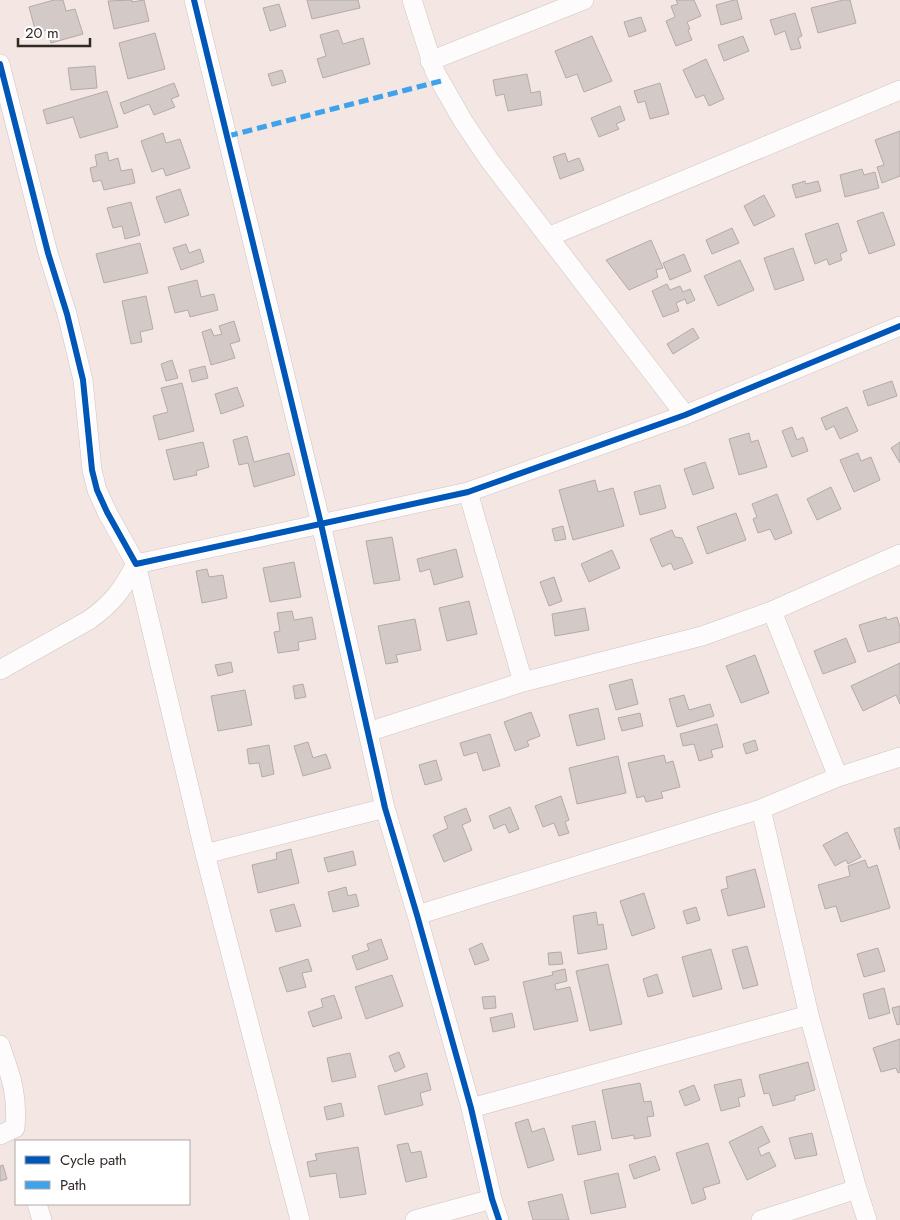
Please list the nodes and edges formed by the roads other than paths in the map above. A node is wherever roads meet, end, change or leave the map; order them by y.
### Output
1 (194, 0) edge
2 (412, 0) edge
3 (584, 0) edge
4 (430, 61) junction
5 (0, 64) edge
6 (900, 90) edge
7 (548, 238) junction
8 (900, 326) edge
9 (685, 415) junction
10 (468, 492) junction
11 (321, 524) junction
12 (900, 554) edge
13 (136, 564) junction
14 (772, 612) junction
15 (0, 670) edge
16 (523, 682) junction
17 (368, 732) junction
18 (900, 757) edge
19 (838, 777) junction
20 (384, 808) junction
21 (761, 809) junction
22 (204, 854) junction
23 (417, 914) junction
24 (809, 1015) junction
25 (0, 1045) edge
26 (471, 1108) junction
27 (11, 1134) edge
28 (857, 1189) junction
29 (492, 1198) junction
30 (37, 1205) edge
31 (42, 1220) edge
32 (300, 1220) edge
33 (415, 1220) edge
34 (499, 1220) edge
35 (761, 1220) edge
36 (867, 1220) edge

1 - 11 street
2 - 4 street
3 - 4 street
4 - 7 street
5 - 13 street
6 - 7 street
7 - 9 street
8 - 9 street
9 - 10 street
10 - 11 street
10 - 16 street
11 - 13 street
11 - 17 street
12 - 14 street
13 - 15 street
13 - 22 street
14 - 16 street
14 - 19 street
16 - 17 street
17 - 20 street
18 - 19 street
19 - 21 street
20 - 22 street
20 - 23 street
21 - 23 street
21 - 24 street
22 - 32 street
23 - 26 street
24 - 26 street
24 - 28 street
25 - 27 street
26 - 29 street
28 - 35 street
28 - 36 street
29 - 33 street
29 - 34 street
30 - 31 street

